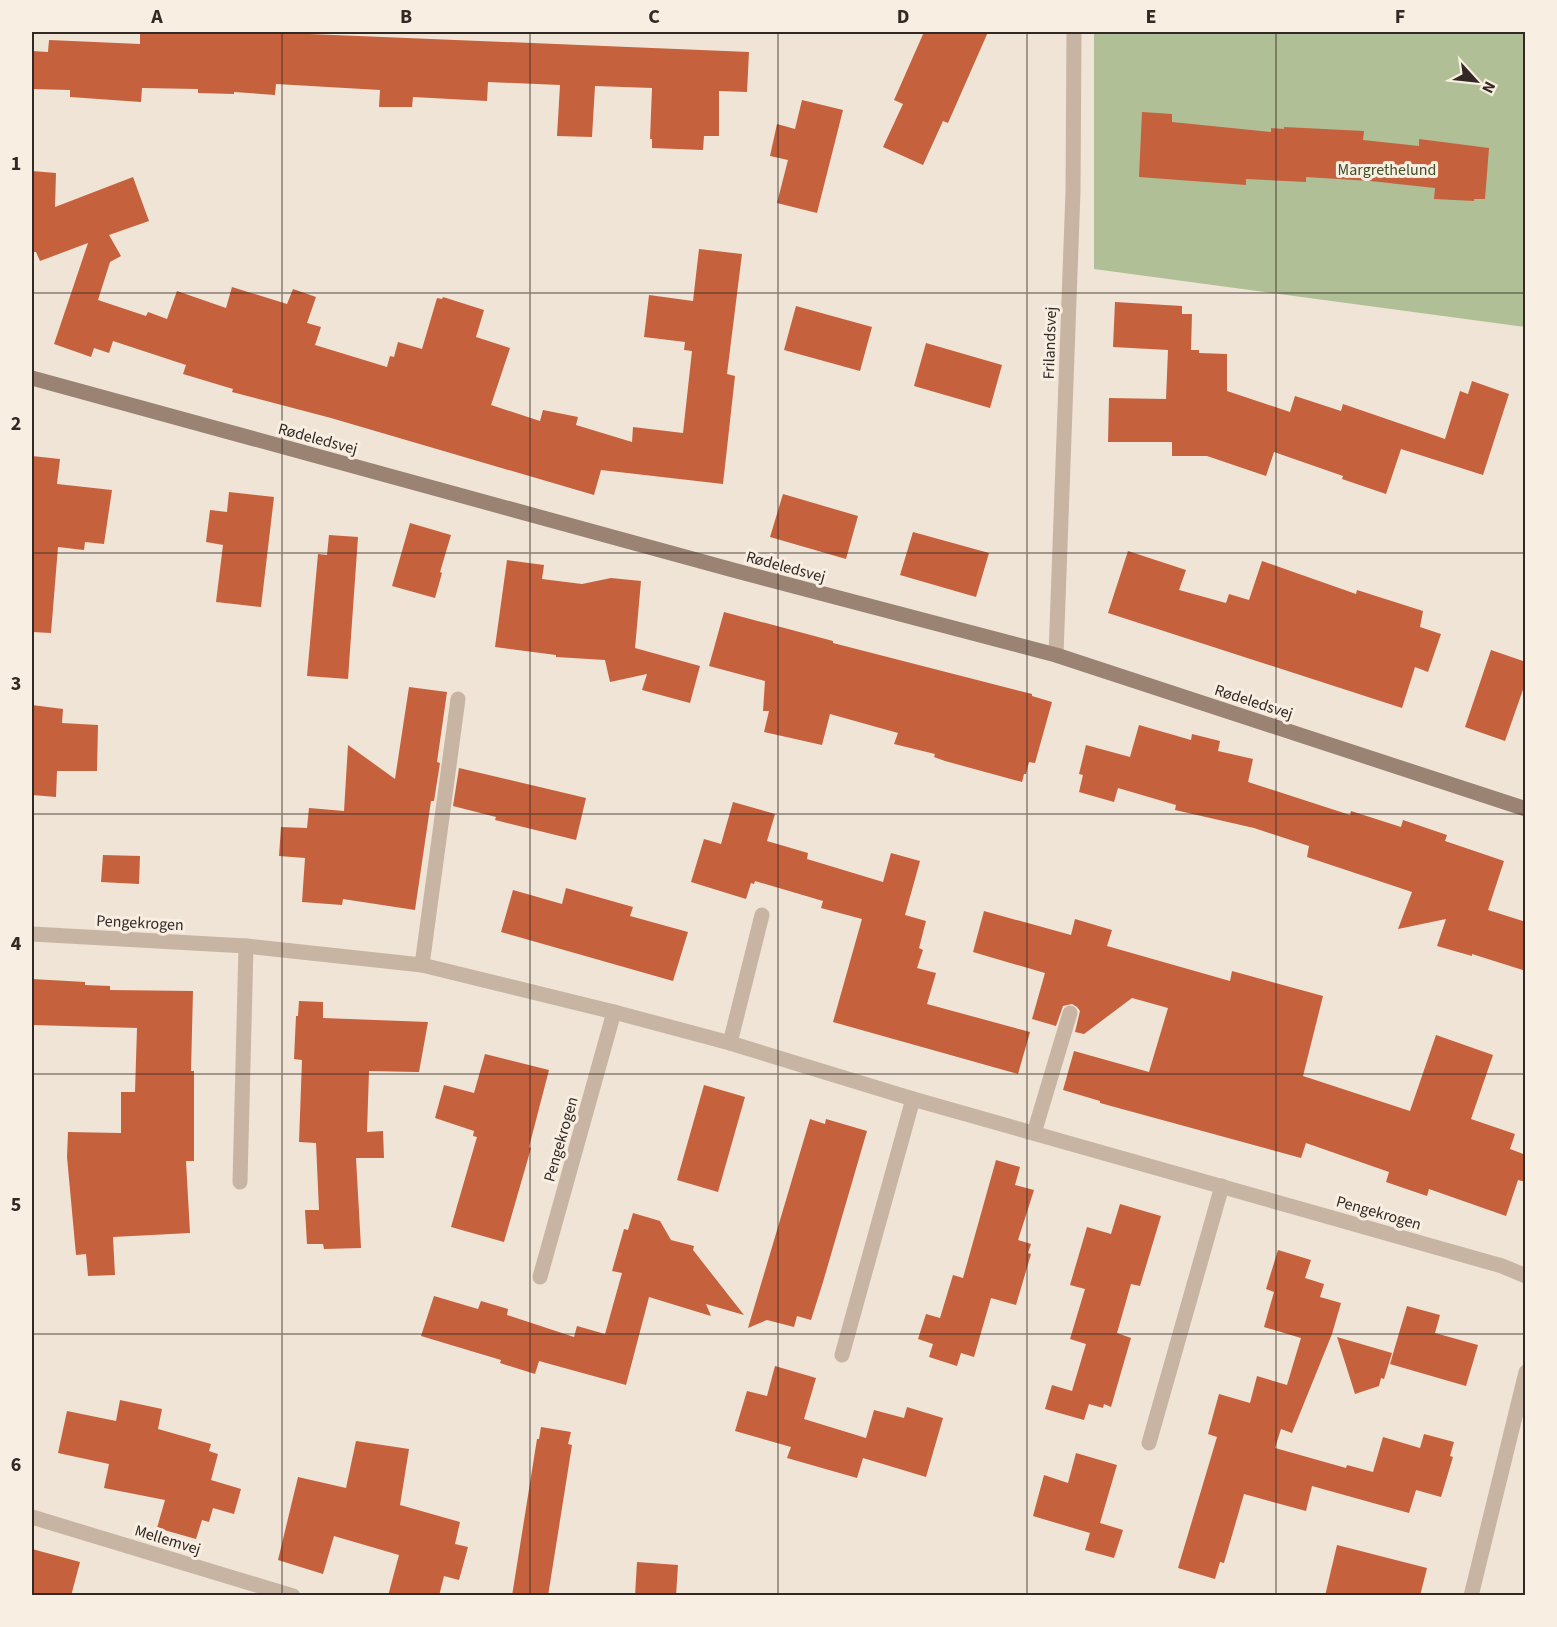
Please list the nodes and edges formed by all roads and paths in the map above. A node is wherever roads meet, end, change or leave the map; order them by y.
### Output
1 (1074, 32) edge
2 (32, 378) edge
3 (1056, 655) junction
4 (458, 699) dead end
5 (1526, 809) edge
6 (762, 915) dead end
7 (32, 934) edge
8 (246, 946) junction
9 (423, 964) junction
10 (614, 1012) junction
11 (1070, 1013) dead end
12 (730, 1043) junction
13 (913, 1099) junction
14 (1034, 1133) junction
15 (240, 1182) dead end
16 (1222, 1186) junction
17 (540, 1276) dead end
18 (1526, 1276) edge
19 (842, 1355) dead end
20 (1526, 1372) edge
21 (1149, 1443) dead end
22 (32, 1517) edge
23 (293, 1596) edge
24 (1472, 1596) edge

1 - 3 street, Frilandsvej
2 - 3 street, Rødeledsvej
3 - 5 street, Rødeledsvej
4 - 9 street
6 - 12 street
7 - 8 street, Pengekrogen
8 - 9 street, Pengekrogen
8 - 15 street
9 - 10 street, Pengekrogen
10 - 12 street, Pengekrogen
10 - 17 street, Pengekrogen
11 - 14 street
12 - 13 street, Pengekrogen
13 - 14 street, Pengekrogen
13 - 19 street
14 - 16 street, Pengekrogen
16 - 18 street, Pengekrogen
16 - 21 street
20 - 24 street
22 - 23 street, Mellemvej

